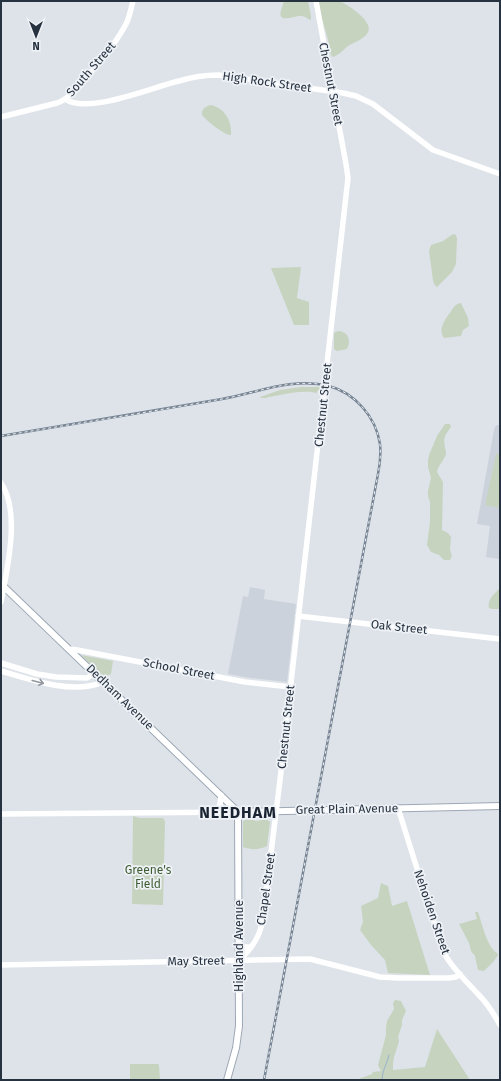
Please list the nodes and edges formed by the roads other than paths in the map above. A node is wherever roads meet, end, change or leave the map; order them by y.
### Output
1 (133, 1) edge
2 (316, 1) edge
3 (333, 91) junction
4 (65, 99) junction
5 (1, 116) edge
6 (500, 174) edge
7 (1, 483) edge
8 (2, 585) edge
9 (1, 602) edge
10 (298, 616) junction
11 (500, 639) edge
12 (70, 649) junction
13 (1, 663) edge
14 (1, 671) edge
15 (95, 673) junction
16 (103, 682) junction
17 (290, 687) junction
18 (221, 795) junction
19 (500, 806) edge
20 (398, 808) junction
21 (276, 811) junction
22 (214, 812) junction
23 (238, 812) junction
24 (1, 814) edge
25 (239, 943) junction
26 (251, 946) junction
27 (238, 961) junction
28 (1, 965) edge
29 (460, 974) junction
30 (500, 1025) edge
31 (227, 1080) edge

1 - 4 street, South Street
2 - 3 street, Chestnut Street
3 - 4 street, High Rock Street
3 - 6 street, High Rock Street
3 - 10 street, Chestnut Street
4 - 5 street, South Street
7 - 8 street
8 - 9 street
8 - 12 main road, Dedham Avenue
10 - 11 street, Oak Street
10 - 17 street, Chestnut Street
12 - 15 main road, Dedham Avenue
12 - 17 street, School Street
13 - 15 street
14 -> 16 street
15 - 16 main road, Dedham Avenue
16 - 18 main road, Dedham Avenue
17 - 21 street, Chestnut Street
18 - 22 street
18 - 23 main road, Dedham Avenue
19 - 20 main road, Great Plain Avenue
20 - 21 main road, Great Plain Avenue
20 - 29 street, Nehoiden Street
21 - 23 main road, Great Plain Avenue
21 - 26 street, Chapel Street
22 - 23 street, Great Plain Avenue
22 - 24 street, Great Plain Avenue
23 - 25 main road, Highland Avenue
25 - 26 street
25 - 27 main road, Highland Avenue
26 - 27 street, Chapel Street
27 - 28 street, May Street
27 - 29 street, May Street
27 - 31 main road, Highland Avenue
29 - 30 street, Nehoiden Street

